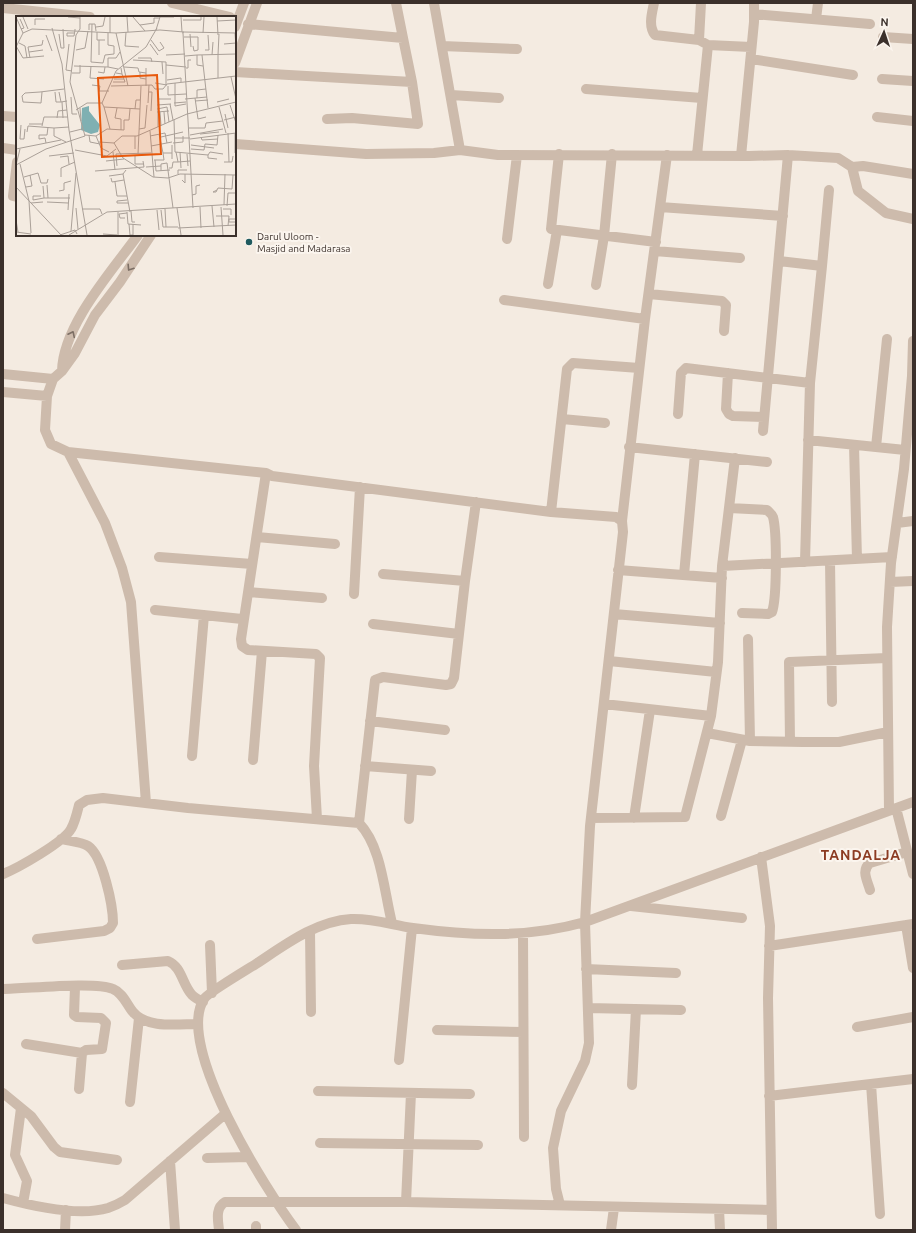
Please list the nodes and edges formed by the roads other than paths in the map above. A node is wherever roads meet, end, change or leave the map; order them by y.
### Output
1 (172, 3) edge
2 (244, 3) edge
3 (257, 3) edge
4 (396, 3) edge
5 (434, 3) edge
6 (654, 3) edge
7 (701, 3) edge
8 (754, 3) edge
9 (818, 3) edge
10 (3, 8) edge
11 (754, 14) junction
12 (52, 15) edge
13 (71, 16) edge
14 (219, 16) edge
15 (236, 17) edge
16 (816, 19) junction
17 (248, 24) junction
18 (870, 24) dead end
19 (883, 37) dead end
20 (403, 38) junction
21 (913, 40) edge
22 (704, 43) junction
23 (442, 46) junction
24 (752, 47) junction
25 (517, 49) dead end
26 (750, 59) junction
27 (236, 60) edge
28 (236, 72) edge
29 (853, 75) dead end
30 (882, 79) dead end
31 (913, 81) edge
32 (412, 82) junction
33 (586, 89) dead end
34 (451, 95) junction
35 (499, 98) dead end
36 (702, 98) junction
37 (3, 116) edge
38 (16, 117) edge
39 (877, 117) dead end
40 (327, 119) dead end
41 (913, 121) edge
42 (236, 144) edge
43 (3, 148) edge
44 (16, 150) edge
45 (460, 150) junction
46 (559, 154) junction
47 (612, 154) junction
48 (516, 155) junction
49 (667, 155) junction
50 (697, 155) junction
51 (788, 155) junction
52 (741, 156) junction
53 (852, 167) junction
54 (913, 174) edge
55 (16, 180) edge
56 (829, 190) dead end
57 (3, 196) edge
58 (15, 197) edge
59 (660, 207) junction
60 (783, 216) junction
61 (913, 219) edge
62 (557, 230) junction
63 (137, 236) edge
64 (150, 236) edge
65 (604, 236) junction
66 (507, 239) dead end
67 (655, 247) junction
68 (740, 258) dead end
69 (779, 261) junction
70 (822, 266) junction
71 (548, 284) dead end
72 (596, 285) dead end
73 (649, 294) junction
74 (504, 300) dead end
75 (645, 318) junction
76 (724, 331) dead end
77 (887, 339) dead end
78 (913, 340) edge
79 (639, 368) junction
80 (62, 371) junction
81 (728, 373) junction
82 (3, 374) edge
83 (913, 376) edge
84 (768, 378) junction
85 (53, 379) junction
86 (810, 383) junction
87 (3, 392) edge
88 (48, 396) junction
89 (678, 414) dead end
90 (764, 417) junction
91 (562, 419) junction
92 (605, 423) dead end
93 (763, 430) dead end
94 (808, 440) junction
95 (854, 445) junction
96 (629, 447) junction
97 (876, 447) junction
98 (905, 450) junction
99 (68, 452) junction
100 (695, 454) junction
101 (735, 458) junction
102 (767, 462) dead end
103 (909, 469) edge
104 (266, 473) junction
105 (360, 487) junction
106 (476, 502) junction
107 (729, 508) junction
108 (551, 512) junction
109 (622, 521) junction
110 (913, 521) edge
111 (897, 523) junction
112 (257, 537) junction
113 (336, 544) dead end
114 (159, 557) dead end
115 (892, 557) junction
116 (857, 559) junction
117 (830, 561) junction
118 (805, 562) junction
119 (252, 564) junction
120 (775, 564) junction
121 (722, 566) junction
122 (618, 570) junction
123 (383, 574) dead end
124 (684, 575) junction
125 (722, 578) junction
126 (465, 581) junction
127 (913, 581) edge
128 (890, 582) junction
129 (249, 592) junction
130 (354, 594) dead end
131 (322, 598) dead end
132 (155, 610) dead end
133 (614, 614) junction
134 (742, 614) dead end
135 (204, 615) junction
136 (242, 619) junction
137 (720, 623) junction
138 (373, 624) dead end
139 (459, 634) junction
140 (748, 639) dead end
141 (262, 650) junction
142 (887, 658) junction
143 (832, 660) junction
144 (609, 661) junction
145 (716, 672) junction
146 (832, 702) dead end
147 (604, 704) junction
148 (650, 710) junction
149 (711, 716) junction
150 (370, 721) junction
151 (445, 730) dead end
152 (888, 732) junction
153 (707, 733) junction
154 (746, 740) junction
155 (790, 742) junction
156 (192, 756) dead end
157 (253, 760) dead end
158 (365, 766) junction
159 (412, 770) junction
160 (430, 771) dead end
161 (913, 802) edge
162 (146, 803) junction
163 (892, 810) junction
164 (721, 816) dead end
165 (591, 818) junction
166 (634, 818) junction
167 (317, 819) junction
168 (409, 819) dead end
169 (359, 823) junction
170 (61, 839) junction
171 (907, 852) junction
172 (761, 857) junction
173 (3, 874) edge
174 (913, 874) edge
175 (870, 890) dead end
176 (629, 905) junction
177 (742, 918) dead end
178 (585, 922) junction
179 (392, 923) junction
180 (909, 925) edge
181 (412, 928) junction
182 (310, 931) junction
183 (523, 934) junction
184 (37, 939) dead end
185 (210, 945) dead end
186 (769, 946) junction
187 (122, 965) dead end
188 (913, 968) edge
189 (586, 969) junction
190 (676, 972) dead end
191 (75, 987) junction
192 (3, 989) edge
193 (212, 993) junction
194 (203, 1002) junction
195 (588, 1008) junction
196 (636, 1009) junction
197 (681, 1010) dead end
198 (311, 1012) dead end
199 (139, 1018) junction
200 (913, 1018) edge
201 (198, 1024) junction
202 (857, 1028) dead end
203 (437, 1030) dead end
204 (523, 1032) junction
205 (26, 1044) dead end
206 (82, 1053) junction
207 (399, 1060) dead end
208 (913, 1079) edge
209 (871, 1084) junction
210 (632, 1085) dead end
211 (79, 1089) dead end
212 (318, 1091) dead end
213 (411, 1092) junction
214 (470, 1094) dead end
215 (4, 1096) edge
216 (769, 1096) junction
217 (130, 1102) dead end
218 (21, 1108) junction
219 (225, 1114) junction
220 (524, 1137) dead end
221 (320, 1143) dead end
222 (408, 1144) junction
223 (478, 1145) dead end
224 (249, 1157) junction
225 (207, 1158) dead end
226 (117, 1160) dead end
227 (170, 1161) junction
228 (3, 1198) edge
229 (276, 1202) junction
230 (406, 1202) junction
231 (23, 1204) junction
232 (560, 1205) junction
233 (614, 1208) junction
234 (719, 1209) junction
235 (66, 1210) junction
236 (770, 1210) junction
237 (880, 1214) dead end
238 (65, 1230) edge
239 (175, 1230) edge
240 (219, 1230) edge
241 (296, 1230) edge
242 (611, 1230) edge
243 (720, 1230) edge
244 (772, 1230) edge

1 - 14 street
2 - 15 street
3 - 17 street
4 - 20 street
5 - 23 street
6 - 22 street
7 - 22 street
8 - 11 street
9 - 16 street
10 - 12 street
11 - 16 street
11 - 24 street
12 - 13 street
16 - 18 street
17 - 20 street
17 - 27 street
19 - 21 street
20 - 32 street
22 - 24 street
22 - 36 street
23 - 25 street
23 - 34 street
24 - 26 street
26 - 29 street
26 - 52 street
28 - 32 street
30 - 31 street
32 - 40 street
33 - 36 street
34 - 35 street
34 - 45 street
36 - 50 street
37 - 38 street
39 - 41 street
42 - 45 street
43 - 44 street
45 - 48 street
46 - 47 street
46 - 48 street
46 - 62 street
47 - 49 street
47 - 65 street
48 - 66 street
49 - 50 street
49 - 59 street
50 - 52 street
51 - 52 street
51 - 53 street
51 - 60 street
53 - 54 street
53 - 61 street
55 - 58 street
56 - 70 street
57 - 58 street
59 - 60 street
59 - 67 street
60 - 69 street
62 - 65 street
62 - 71 street
80 -> 63 street
64 -> 80 street
65 - 67 street
65 - 72 street
67 - 68 street
67 - 73 street
69 - 70 street
69 - 84 street
70 - 86 street
73 - 75 street
73 - 76 street
74 - 75 street
75 - 79 street
77 - 97 street
78 - 83 street
79 - 91 street
79 - 96 street
80 - 85 street
81 - 84 street
81 - 89 street
81 - 90 street
82 - 85 street
83 - 98 street
84 - 86 street
84 - 90 street
85 - 88 street
86 - 94 street
87 - 88 street
88 - 99 street
90 - 93 street
91 - 92 street
91 - 108 street
94 - 95 street
94 - 118 street
95 - 97 street
95 - 116 street
96 - 100 street
96 - 109 street
97 - 98 street
98 - 103 street
99 - 104 street
99 - 162 street
100 - 101 street
100 - 124 street
101 - 102 street
101 - 107 street
103 - 111 street
104 - 105 street
104 - 112 street
105 - 106 street
105 - 130 street
106 - 108 street
106 - 126 street
107 - 120 street
107 - 121 street
108 - 109 street
109 - 122 street
110 - 111 street
111 - 115 street
112 - 113 street
112 - 119 street
114 - 119 street
115 - 116 street
115 - 128 street
116 - 117 street
117 - 118 street
117 - 143 street
118 - 120 street
119 - 129 street
120 - 121 street
120 - 134 street
121 - 125 street
122 - 124 street
122 - 133 street
123 - 126 street
124 - 125 street
125 - 137 street
126 - 139 street
127 - 128 street
128 - 142 street
129 - 131 street
129 - 136 street
132 - 135 street
133 - 137 street
133 - 144 street
135 - 136 street
135 - 156 street
136 - 141 street
137 - 145 street
138 - 139 street
139 - 150 street
140 - 154 street
141 - 157 street
141 - 167 street
142 - 143 street
142 - 152 street
143 - 146 street
143 - 155 street
144 - 145 street
144 - 147 street
145 - 149 street
147 - 148 street
147 - 165 street
148 - 149 street
148 - 166 street
149 - 153 street
150 - 151 street
150 - 158 street
152 - 155 street
152 - 163 street
153 - 154 street
153 - 166 street
154 - 155 street
154 - 164 street
158 - 159 street
158 - 169 street
159 - 160 street
159 - 168 street
161 - 163 street
162 - 167 street
162 - 170 street
163 - 171 street
163 - 172 street
165 - 166 street
165 - 178 street
167 - 169 street
169 - 179 street
170 - 173 street
170 - 184 street
171 - 174 street
171 - 175 street
172 - 176 street
172 - 186 street
176 - 177 street
176 - 178 street
178 - 183 street
178 - 189 street
179 - 181 street
179 - 182 street
180 - 186 street
180 - 188 street
181 - 183 street
181 - 207 street
182 - 193 street
182 - 198 street
183 - 204 street
185 - 193 street
186 - 216 street
187 - 194 street
189 - 190 street
189 - 195 street
191 - 192 street
191 - 199 street
191 - 206 street
193 - 194 street
194 - 201 street
195 - 196 street
195 - 232 street
196 - 197 street
196 - 210 street
199 - 201 street
199 - 217 street
200 - 202 street
201 - 219 street
203 - 204 street
204 - 220 street
205 - 206 street
206 - 211 street
208 - 209 street
209 - 216 street
209 - 237 street
212 - 213 street
213 - 214 street
213 - 222 street
215 - 218 street
216 - 236 street
218 - 226 street
218 - 231 street
219 - 224 street
219 - 227 street
221 - 222 street
222 - 223 street
222 - 230 street
224 - 225 street
224 - 229 street
227 - 235 street
227 - 239 street
228 - 231 street
229 - 230 street
229 - 240 street
229 - 241 street
230 - 232 street
231 - 235 street
232 - 233 street
233 - 234 street
233 - 242 street
234 - 236 street
234 - 243 street
235 - 238 street
236 - 244 street

